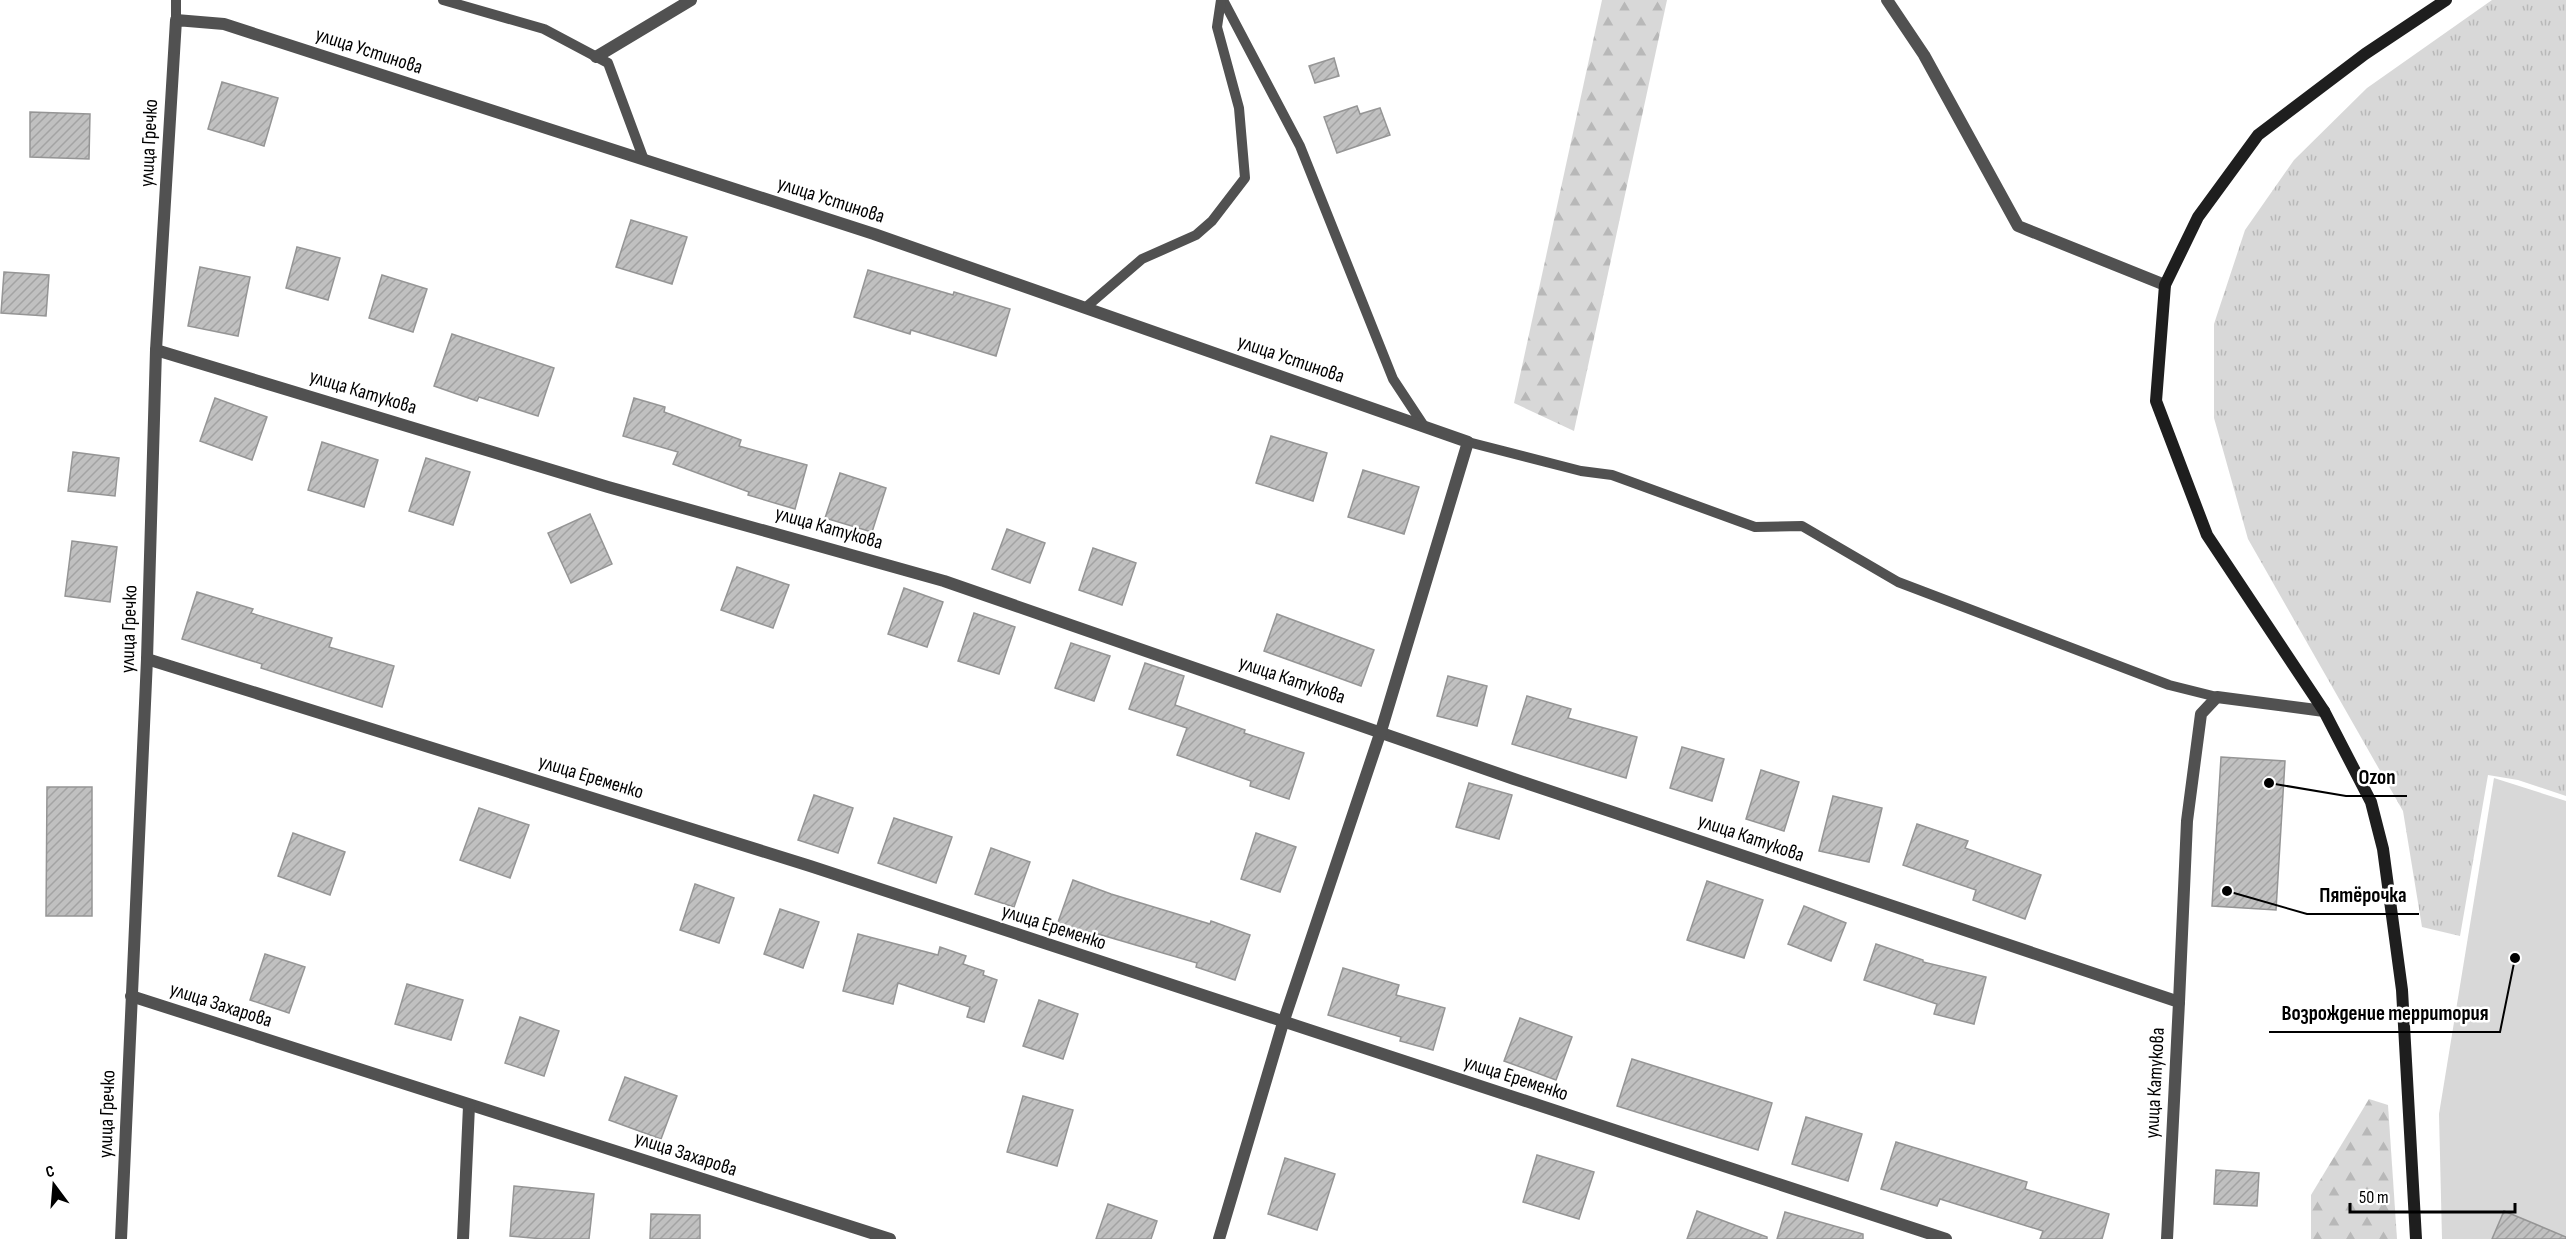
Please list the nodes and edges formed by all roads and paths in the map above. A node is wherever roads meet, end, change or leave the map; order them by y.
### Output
1 (176, 0) edge
2 (443, 0) edge
3 (691, 0) edge
4 (1222, 0) edge
5 (1887, 0) edge
6 (2446, 0) edge
7 (176, 20) junction
8 (596, 57) junction
9 (644, 160) junction
10 (2165, 285) junction
11 (1085, 308) junction
12 (156, 350) junction
13 (1424, 426) junction
14 (1468, 441) junction
15 (147, 659) junction
16 (2217, 697) junction
17 (2324, 711) junction
18 (1381, 731) junction
19 (131, 996) junction
20 (2179, 1002) junction
21 (1283, 1023) junction
22 (470, 1106) junction
23 (121, 1239) edge
24 (464, 1239) edge
25 (890, 1239) edge
26 (1219, 1239) edge
27 (1946, 1239) edge
28 (2167, 1239) edge
29 (2415, 1239) edge

1 - 7 lane
2 - 8 lane
3 - 8 street
4 - 11 lane
4 - 13 lane
5 - 10 street
6 - 10 main road
7 - 9 street, улица Устинова
7 - 12 street, улица Гречко
8 - 9 lane
9 - 11 street, улица Устинова
10 - 17 main road
11 - 13 street, улица Устинова
12 - 15 street, улица Гречко
12 - 18 street, улица Катукова
13 - 14 street, улица Устинова
14 - 16 lane
14 - 18 street
15 - 19 street, улица Гречко
15 - 21 street, улица Еременко
16 - 17 street
16 - 20 street
17 - 29 main road
18 - 20 street, улица Катукова
18 - 21 street
19 - 22 street, улица Захарова
19 - 23 street, улица Гречко
20 - 28 street, улица Катукова
21 - 26 street
21 - 27 street, улица Еременко
22 - 24 street
22 - 25 street, улица Захарова

